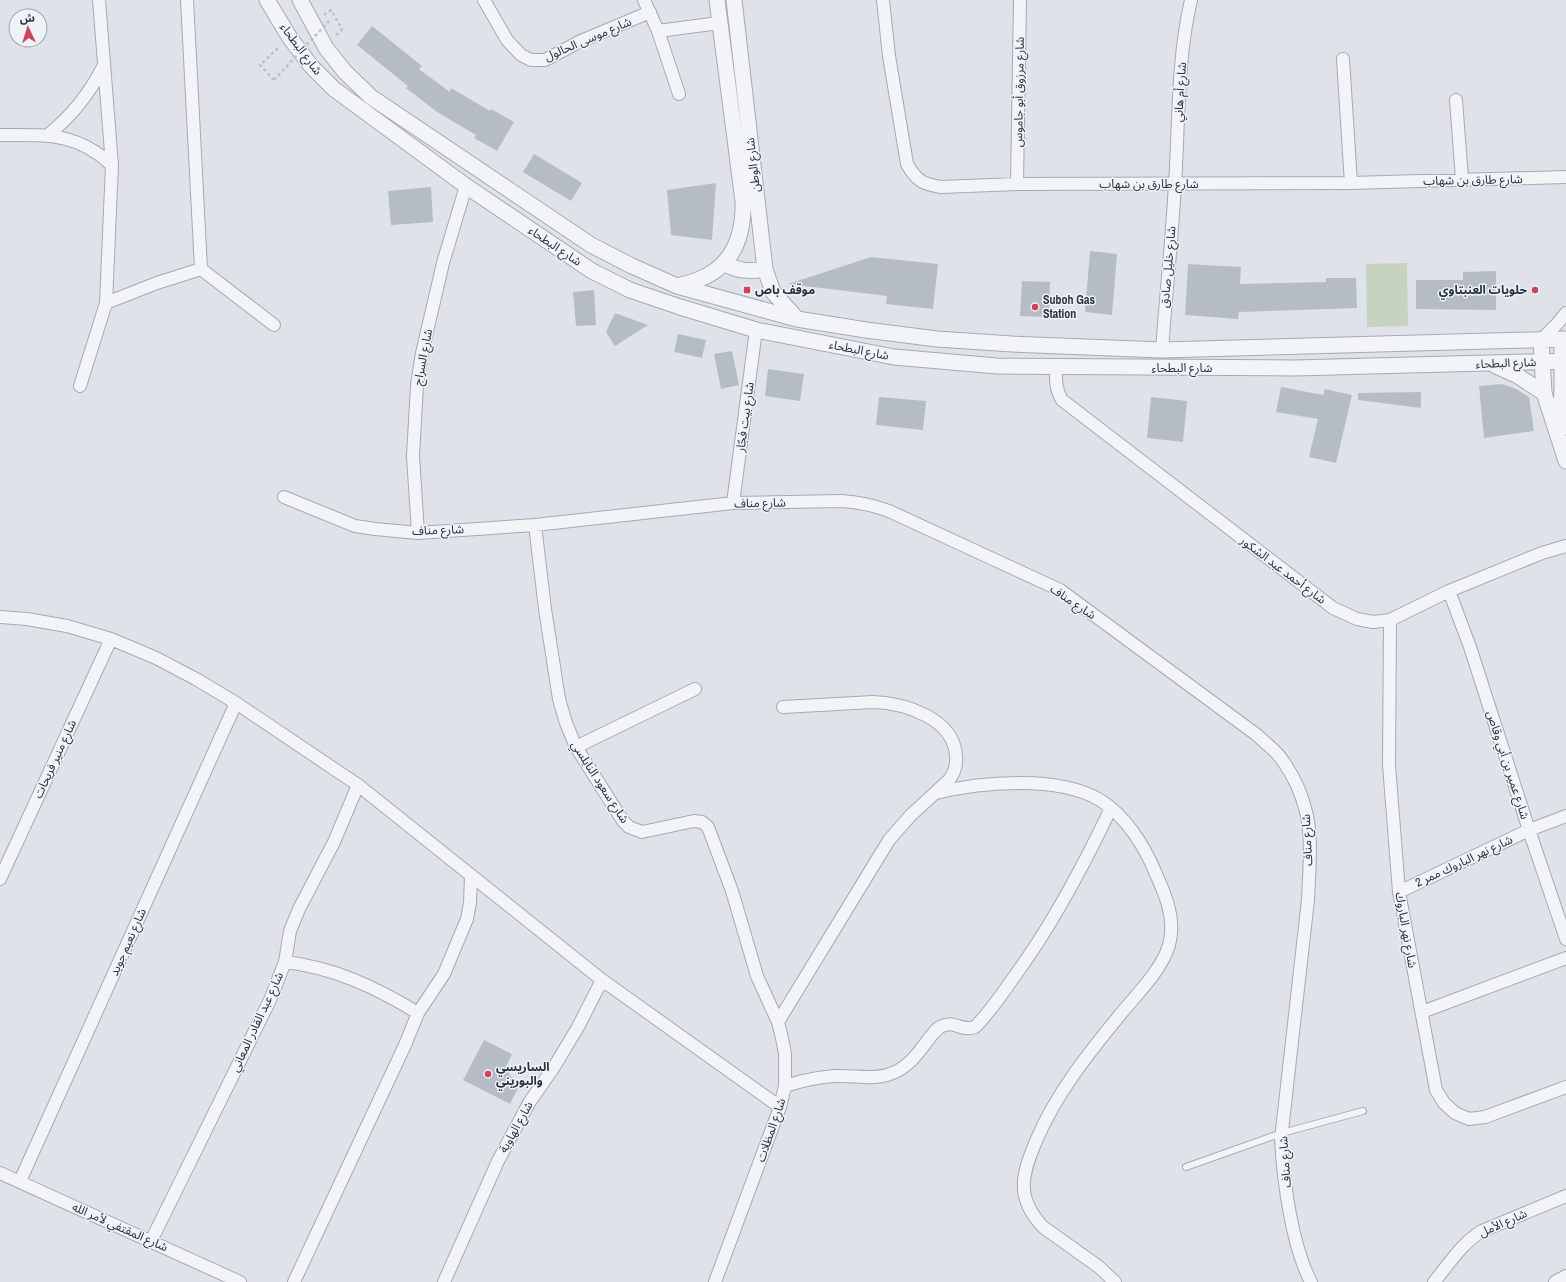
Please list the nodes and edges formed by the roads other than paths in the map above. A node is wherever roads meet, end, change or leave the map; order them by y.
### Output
1 (99, 0) edge
2 (187, 0) edge
3 (267, 0) edge
4 (300, 0) edge
5 (484, 0) edge
6 (644, 0) edge
7 (717, 0) edge
8 (734, 0) edge
9 (883, 0) edge
10 (1020, 0) edge
11 (1191, 0) edge
12 (650, 12) junction
13 (719, 23) junction
14 (658, 31) junction
15 (1343, 59) dead end
16 (105, 64) junction
17 (680, 94) dead end
18 (1456, 100) dead end
19 (0, 135) edge
20 (48, 135) junction
21 (112, 165) junction
22 (1566, 177) edge
23 (1462, 179) junction
24 (1351, 183) junction
25 (1017, 184) junction
26 (1175, 184) junction
27 (466, 186) junction
28 (724, 263) junction
29 (201, 269) junction
30 (765, 269) junction
31 (676, 286) junction
32 (106, 303) junction
33 (1566, 314) edge
34 (797, 319) junction
35 (274, 325) dead end
36 (756, 330) junction
37 (1564, 339) edge
38 (1542, 340) junction
39 (1162, 350) junction
40 (1564, 361) edge
41 (1542, 362) junction
42 (1491, 364) junction
43 (1056, 367) junction
44 (80, 386) dead end
45 (1564, 390) edge
46 (1544, 393) junction
47 (1558, 438) junction
48 (1566, 461) edge
49 (284, 497) dead end
50 (733, 504) junction
51 (535, 525) junction
52 (418, 532) junction
53 (1566, 546) edge
54 (1449, 591) junction
55 (0, 617) edge
56 (1390, 620) junction
57 (111, 639) junction
58 (695, 689) dead end
59 (236, 703) junction
60 (783, 707) dead end
61 (576, 747) junction
62 (358, 785) junction
63 (936, 793) junction
64 (1111, 808) junction
65 (1566, 816) edge
66 (1529, 830) junction
67 (471, 876) junction
68 (0, 879) edge
69 (1399, 892) junction
70 (1566, 939) edge
71 (1566, 958) edge
72 (285, 962) junction
73 (757, 976) joint
74 (602, 980) junction
75 (1422, 1012) junction
76 (418, 1013) junction
77 (778, 1022) junction
78 (785, 1086) junction
79 (1566, 1087) edge
80 (780, 1107) junction
81 (1363, 1111) dead end
82 (1282, 1133) junction
83 (1186, 1167) dead end
84 (0, 1173) edge
85 (20, 1181) junction
86 (1566, 1196) edge
87 (151, 1241) junction
88 (1566, 1276) edge
89 (240, 1282) edge
90 (294, 1282) edge
91 (444, 1282) edge
92 (715, 1282) edge
93 (1115, 1282) edge
94 (1311, 1282) edge
95 (1434, 1282) edge
96 (1555, 1282) edge

1 - 16 street
2 - 29 street
3 - 27 street, شارع البطحاء
4 - 31 street, شارع البطحاء
5 - 12 street, شارع موسى الحالول
6 - 12 street
7 - 13 street, شارع الوطن
8 - 30 street, شارع الوطن
9 - 25 street, شارع طارق بن شهاب
10 - 25 street, شارع مرزوق أبو جاموس
11 - 26 street, شارع أم هاني
12 - 14 street
13 - 14 street
13 - 28 street, شارع الوطن
14 - 17 street
15 - 24 street
16 - 20 street
16 - 21 street
18 - 23 street
19 - 20 street
20 - 21 street
21 - 32 street
22 - 23 street, شارع طارق بن شهاب
23 - 24 street, شارع طارق بن شهاب
24 - 26 street, شارع طارق بن شهاب
25 - 26 street, شارع طارق بن شهاب
26 - 39 street, شارع خليل صادق
27 - 36 street, شارع البطحاء
27 - 52 street, شارع السراج
28 - 30 street
28 - 31 street, شارع الوطن
29 - 32 street
29 - 35 street
30 - 34 street, شارع الوطن
31 - 34 street, شارع البطحاء
32 - 44 street
33 - 38 street
34 - 39 street, شارع البطحاء
36 - 43 street, شارع البطحاء
36 - 50 street, شارع بيت فجّار
37 - 38 street, شارع البطحاء
37 - 40 street
38 - 39 street, شارع البطحاء
38 - 41 street
40 - 41 street, شارع البطحاء
40 - 45 street
41 - 42 street, شارع البطحاء
41 - 46 street
42 - 43 street, شارع البطحاء
42 - 46 street
43 - 56 street, شارع أحمد عبد الشكور
45 - 47 street
46 - 47 street
47 - 48 street
49 - 52 street, شارع مناف
50 - 51 street, شارع مناف
50 - 82 street, شارع مناف
51 - 52 street, شارع مناف
51 - 61 street, شارع سعود النابلسي
53 - 54 street, شارع أحمد عبد الشكور
54 - 56 street, شارع أحمد عبد الشكور
54 - 66 street, شارع عمير بن أبي وقاص
55 - 57 street
56 - 69 street, شارع نهر الباروك
57 - 59 street
57 - 68 street, شارع منير فريحات
58 - 61 street
59 - 62 street
59 - 85 street, شارع نعيم جويد
60 - 63 street
61 - 73 street, شارع سعود النابلسي
62 - 67 street
62 - 72 street
63 - 64 street
63 - 77 street
64 - 78 street
64 - 93 street
65 - 66 street, شارع نهر الباروك ممر 2
66 - 69 street, شارع نهر الباروك ممر 2
66 - 70 street, شارع عمير بن أبي وقاص
67 - 74 street
67 - 76 street
69 - 75 street, شارع نهر الباروك
71 - 75 street
72 - 76 street, شارع عبد القادر المعاني
72 - 87 street, شارع عبد القادر المعاني
73 - 77 street, شارع المظلات
74 - 80 street
74 - 91 street, شارع الهاوية
75 - 79 street, شارع نهر الباروك
76 - 90 street
77 - 78 street, شارع المظلات
78 - 80 street, شارع المظلات
80 - 92 street, شارع المظلات
81 - 82 lane
82 - 83 lane
82 - 94 street, شارع مناف
84 - 85 street, شارع المقتفي لأمر الله
85 - 87 street, شارع المقتفي لأمر الله
86 - 95 street, شارع الأمل
87 - 89 street, شارع المقتفي لأمر الله
88 - 96 street

